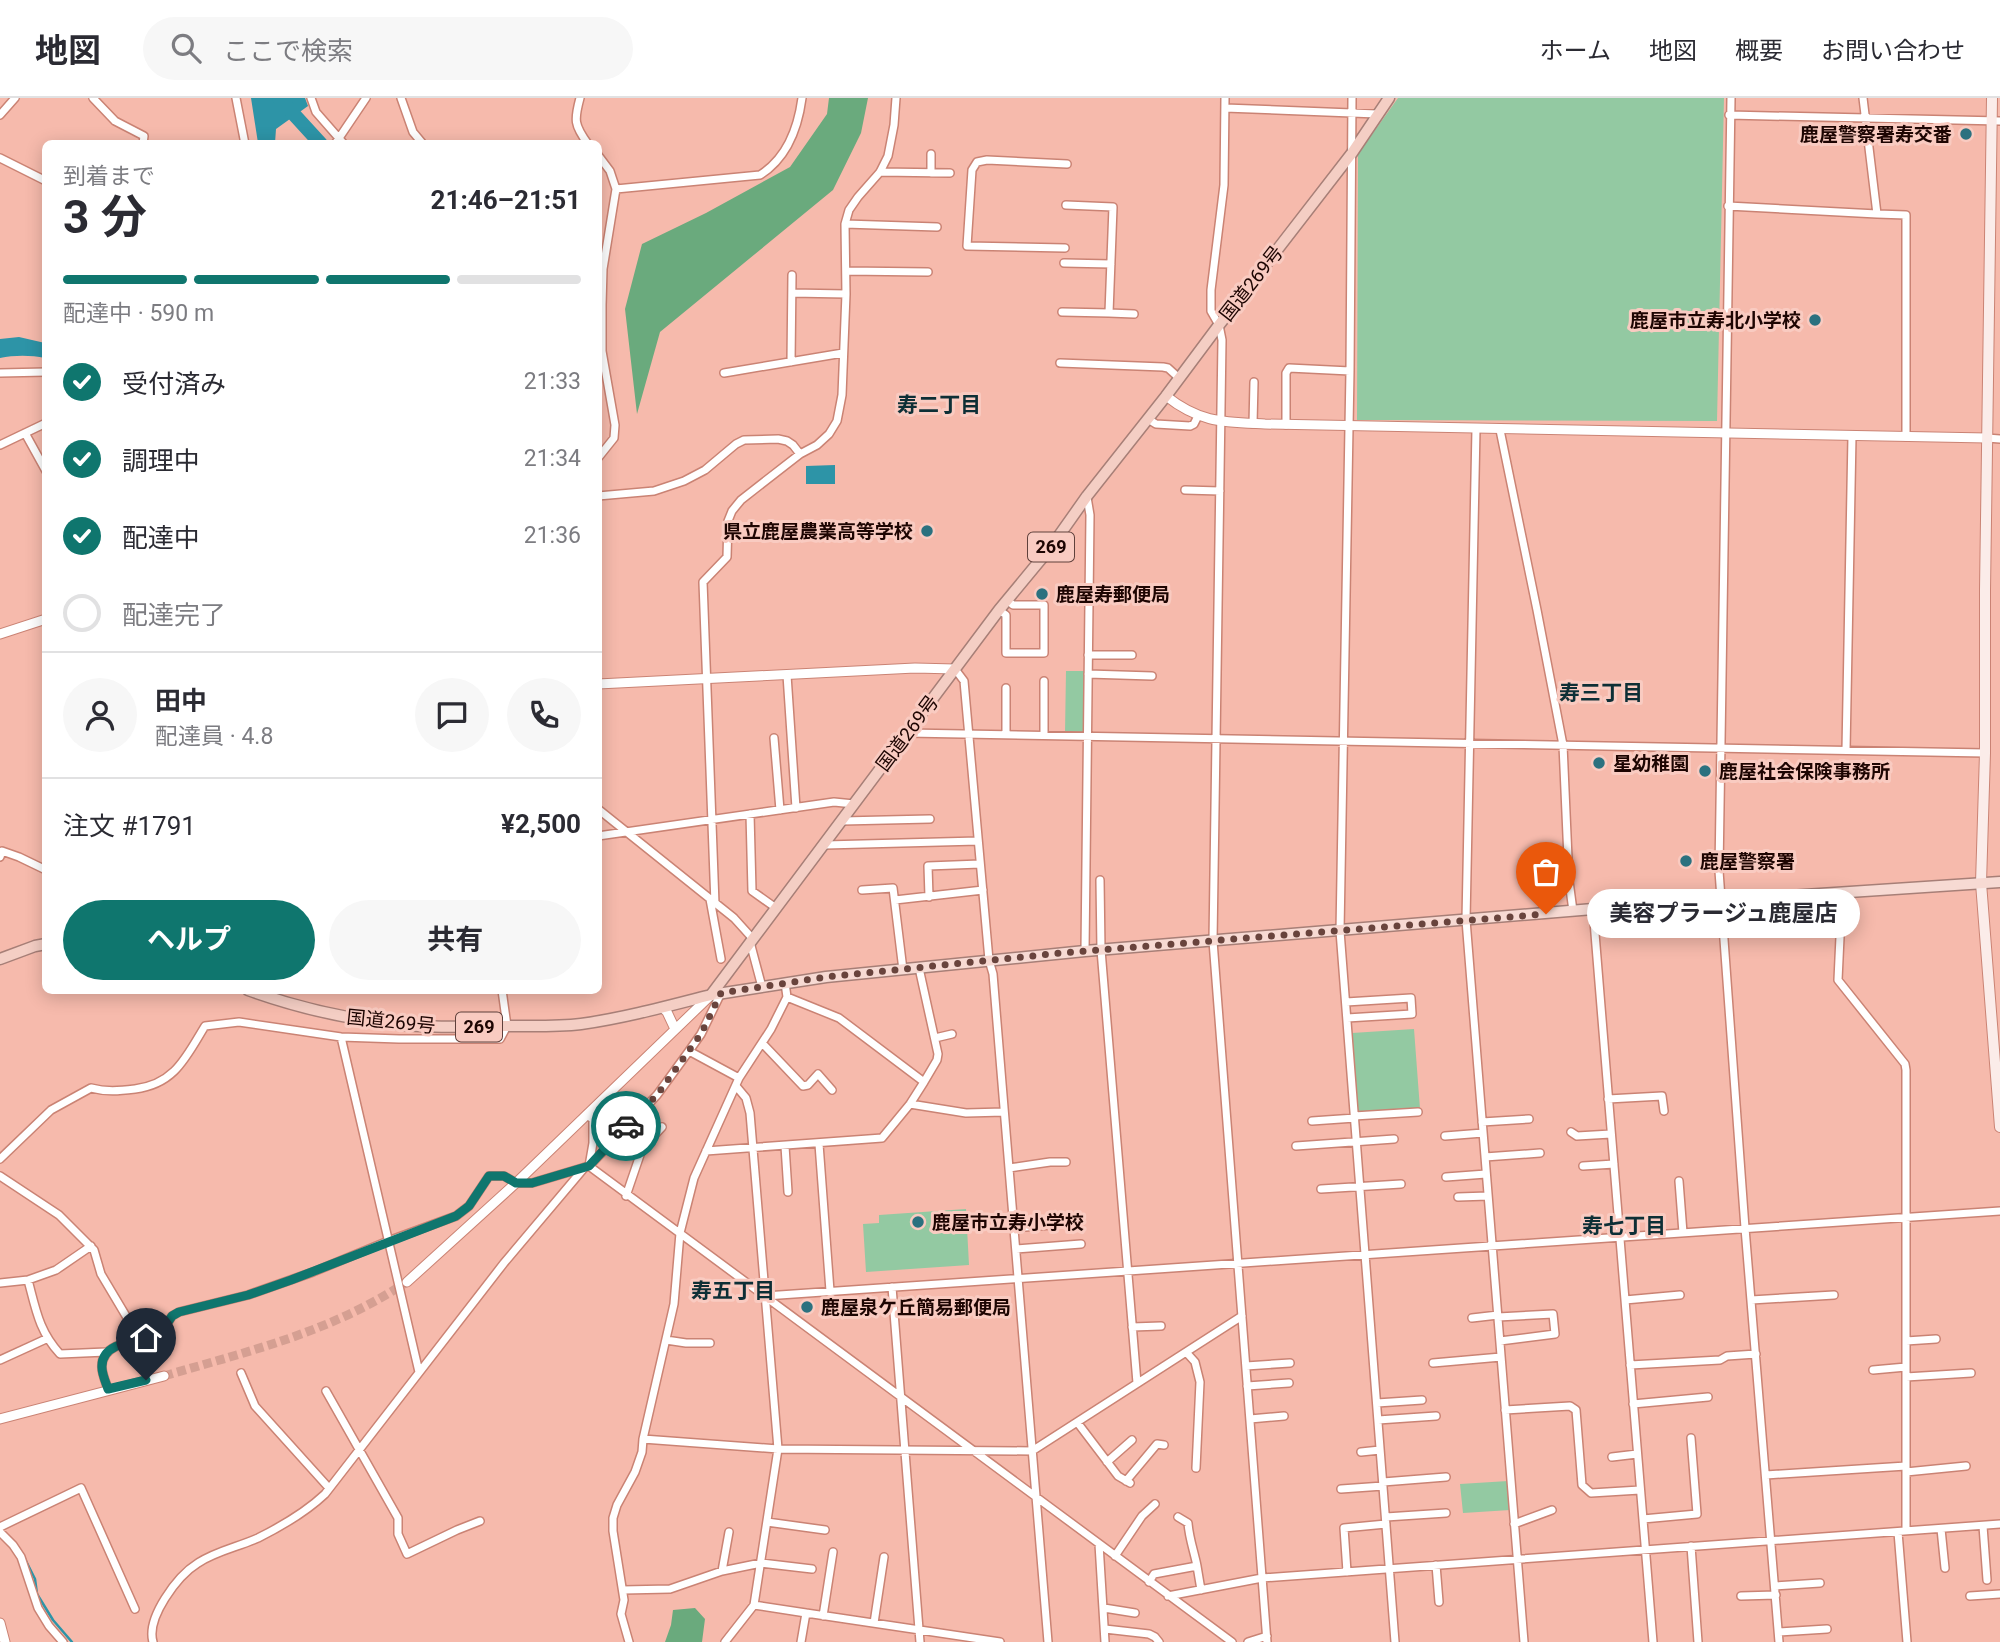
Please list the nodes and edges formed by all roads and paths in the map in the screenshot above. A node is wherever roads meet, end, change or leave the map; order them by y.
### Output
1 (15, 98) edge
2 (93, 98) edge
3 (236, 98) edge
4 (311, 98) edge
5 (366, 98) edge
6 (401, 98) edge
7 (580, 98) edge
8 (802, 98) edge
9 (897, 98) edge
10 (1225, 98) edge
11 (1352, 98) edge
12 (1389, 98) edge
13 (1731, 98) edge
14 (1863, 98) edge
15 (1993, 98) edge
16 (1225, 108) junction
17 (1352, 112) junction
18 (1377, 114) junction
19 (1729, 115) junction
20 (0, 116) edge
21 (1866, 119) junction
22 (1996, 121) edge
23 (143, 140) edge
24 (244, 140) edge
25 (337, 140) edge
26 (340, 140) edge
27 (420, 140) edge
28 (585, 140) edge
29 (1352, 153) junction
30 (931, 154) dead end
31 (0, 159) edge
32 (602, 160) edge
33 (1067, 164) dead end
34 (880, 172) junction
35 (931, 173) junction
36 (950, 173) dead end
37 (42, 179) edge
38 (616, 189) junction
39 (1066, 205) dead end
40 (1728, 206) junction
41 (1877, 214) junction
42 (845, 224) junction
43 (937, 226) dead end
44 (602, 234) edge
45 (608, 236) junction
46 (1065, 248) dead end
47 (1064, 263) dead end
48 (602, 264) edge
49 (1111, 264) junction
50 (846, 271) junction
51 (928, 272) dead end
52 (792, 275) dead end
53 (1995, 282) edge
54 (792, 293) junction
55 (846, 294) junction
56 (1062, 312) dead end
57 (1109, 313) junction
58 (1134, 313) dead end
59 (1219, 325) junction
60 (602, 351) edge
61 (843, 353) junction
62 (791, 362) junction
63 (1060, 363) dead end
64 (1350, 371) junction
65 (42, 372) edge
66 (0, 373) edge
67 (724, 373) dead end
68 (1179, 378) junction
69 (1254, 382) dead end
70 (1166, 396) junction
71 (1198, 416) junction
72 (1148, 419) junction
73 (1221, 422) junction
74 (1253, 424) junction
75 (42, 425) edge
76 (1286, 425) junction
77 (1349, 427) junction
78 (1476, 429) junction
79 (1500, 430) junction
80 (25, 433) junction
81 (1724, 434) junction
82 (1852, 436) junction
83 (1906, 437) junction
84 (1987, 438) junction
85 (2000, 439) edge
86 (0, 445) edge
87 (602, 453) edge
88 (800, 454) junction
89 (42, 464) edge
90 (1185, 490) dead end
91 (1220, 491) junction
92 (602, 496) edge
93 (1087, 496) junction
94 (1007, 600) junction
95 (999, 610) junction
96 (42, 620) edge
97 (0, 634) edge
98 (1088, 655) junction
99 (1132, 655) dead end
100 (955, 669) junction
101 (1088, 674) junction
102 (787, 675) junction
103 (1152, 676) dead end
104 (706, 678) junction
105 (1044, 681) dead end
106 (602, 684) edge
107 (1006, 688) dead end
108 (908, 733) junction
109 (969, 734) junction
110 (1006, 735) junction
111 (1044, 735) junction
112 (1087, 736) junction
113 (774, 738) dead end
114 (1215, 739) junction
115 (1344, 741) junction
116 (1469, 743) junction
117 (1563, 745) junction
118 (1720, 748) junction
119 (1846, 750) junction
120 (1985, 753) junction
121 (855, 804) junction
122 (796, 808) junction
123 (780, 810) junction
124 (602, 812) edge
125 (750, 814) junction
126 (711, 819) junction
127 (930, 819) dead end
128 (842, 821) junction
129 (628, 832) junction
130 (602, 835) edge
131 (978, 841) junction
132 (825, 845) junction
133 (0, 858) edge
134 (980, 864) junction
135 (42, 868) edge
136 (1100, 880) dead end
137 (2000, 882) edge
138 (1981, 883) junction
139 (862, 890) dead end
140 (983, 890) junction
141 (1828, 893) junction
142 (929, 897) junction
143 (895, 900) junction
144 (1720, 900) junction
145 (713, 902) junction
146 (776, 908) junction
147 (1593, 909) junction
148 (1573, 911) junction
149 (1466, 920) junction
150 (1340, 931) junction
151 (751, 940) junction
152 (1213, 941) junction
153 (42, 945) edge
154 (1101, 950) junction
155 (1085, 951) junction
156 (0, 959) edge
157 (721, 959) dead end
158 (989, 960) junction
159 (919, 968) junction
160 (903, 970) junction
161 (785, 984) junction
162 (762, 987) junction
163 (260, 994) edge
164 (503, 994) edge
165 (716, 994) junction
166 (787, 997) junction
167 (1346, 1002) junction
168 (663, 1007) junction
169 (1347, 1018) junction
170 (508, 1026) junction
171 (675, 1029) junction
172 (951, 1034) dead end
173 (341, 1037) junction
174 (935, 1038) junction
175 (761, 1043) junction
176 (689, 1051) junction
177 (738, 1082) junction
178 (924, 1082) junction
179 (832, 1090) dead end
180 (1608, 1100) junction
181 (910, 1104) junction
182 (1664, 1111) dead end
183 (1004, 1112) junction
184 (1418, 1112) dead end
185 (587, 1114) junction
186 (1354, 1117) junction
187 (1529, 1119) dead end
188 (1312, 1121) dead end
189 (1482, 1122) junction
190 (662, 1127) dead end
191 (2000, 1127) edge
192 (1572, 1132) dead end
193 (1483, 1133) junction
194 (1611, 1134) junction
195 (1445, 1136) dead end
196 (1394, 1139) dead end
197 (1356, 1142) junction
198 (819, 1144) junction
199 (785, 1146) junction
200 (1296, 1146) dead end
201 (754, 1149) junction
202 (706, 1151) junction
203 (1540, 1153) dead end
204 (1485, 1157) junction
205 (0, 1159) edge
206 (1066, 1162) dead end
207 (1614, 1164) junction
208 (1583, 1166) dead end
209 (587, 1167) junction
210 (1009, 1168) junction
211 (1486, 1174) junction
212 (0, 1176) edge
213 (1446, 1177) dead end
214 (1679, 1181) dead end
215 (516, 1183) junction
216 (1401, 1184) dead end
217 (1360, 1186) junction
218 (1321, 1189) dead end
219 (788, 1192) dead end
220 (626, 1196) junction
221 (1488, 1196) junction
222 (1458, 1197) dead end
223 (2000, 1210) edge
224 (1906, 1217) junction
225 (1052, 1225) dead end
226 (1014, 1228) junction
227 (1745, 1228) junction
228 (680, 1233) junction
229 (1683, 1233) junction
230 (1619, 1237) junction
231 (388, 1241) junction
232 (1081, 1244) dead end
233 (90, 1246) junction
234 (1492, 1246) junction
235 (1016, 1249) junction
236 (1365, 1255) junction
237 (1238, 1264) junction
238 (1127, 1271) junction
239 (1019, 1278) junction
240 (28, 1280) junction
241 (407, 1282) tunnel mouth
242 (0, 1283) edge
243 (892, 1287) junction
244 (830, 1291) junction
245 (1680, 1295) dead end
246 (1834, 1295) dead end
247 (764, 1296) junction
248 (1625, 1300) junction
249 (1751, 1300) junction
250 (1242, 1316) junction
251 (1498, 1316) junction
252 (1472, 1318) dead end
253 (1161, 1325) dead end
254 (1132, 1327) junction
255 (46, 1339) junction
256 (1936, 1339) dead end
257 (666, 1340) junction
258 (1500, 1340) junction
259 (138, 1341) junction
260 (1906, 1341) junction
261 (710, 1343) dead end
262 (106, 1352) junction
263 (1186, 1352) junction
264 (1756, 1354) junction
265 (1501, 1357) junction
266 (0, 1360) edge
267 (1290, 1363) dead end
268 (1433, 1363) dead end
269 (1630, 1365) junction
270 (1246, 1366) junction
271 (1906, 1367) junction
272 (1873, 1370) dead end
273 (419, 1372) junction
274 (241, 1373) dead end
275 (1971, 1373) dead end
276 (164, 1376) tunnel mouth
277 (1906, 1377) junction
278 (1137, 1383) junction
279 (1289, 1383) dead end
280 (1247, 1386) junction
281 (108, 1389) junction
282 (326, 1391) dead end
283 (901, 1396) junction
284 (1708, 1397) dead end
285 (1422, 1400) dead end
286 (1377, 1403) junction
287 (1633, 1404) junction
288 (1505, 1410) junction
289 (1284, 1416) dead end
290 (1436, 1416) dead end
291 (0, 1419) edge
292 (1250, 1419) junction
293 (1378, 1420) junction
294 (1077, 1422) junction
295 (1692, 1438) dead end
296 (643, 1439) junction
297 (1132, 1440) dead end
298 (1164, 1445) dead end
299 (778, 1448) junction
300 (905, 1449) junction
301 (359, 1450) junction
302 (1380, 1450) junction
303 (971, 1451) junction
304 (1032, 1451) junction
305 (1361, 1452) dead end
306 (1637, 1454) junction
307 (1612, 1457) dead end
308 (1107, 1462) junction
309 (1966, 1466) dead end
310 (1196, 1468) dead end
311 (1906, 1469) junction
312 (1766, 1475) junction
313 (1446, 1477) dead end
314 (1383, 1484) junction
315 (330, 1488) junction
316 (1342, 1489) dead end
317 (1640, 1490) junction
318 (1037, 1499) junction
319 (1155, 1504) dead end
320 (1552, 1510) dead end
321 (1446, 1513) dead end
322 (1178, 1517) dead end
323 (1643, 1519) junction
324 (481, 1521) dead end
325 (1386, 1521) junction
326 (767, 1522) junction
327 (1514, 1524) junction
328 (2000, 1524) edge
329 (1983, 1525) junction
330 (0, 1527) edge
331 (1941, 1529) junction
332 (825, 1530) dead end
333 (0, 1532) edge
334 (729, 1532) dead end
335 (1902, 1532) junction
336 (1772, 1542) junction
337 (1099, 1544) junction
338 (1692, 1546) junction
339 (1645, 1549) junction
340 (833, 1552) dead end
341 (1115, 1556) junction
342 (884, 1557) dead end
343 (1517, 1559) junction
344 (761, 1563) junction
345 (1436, 1565) junction
346 (1197, 1566) junction
347 (1945, 1568) dead end
348 (812, 1569) dead end
349 (1389, 1569) junction
350 (722, 1571) junction
351 (1348, 1572) junction
352 (1262, 1578) junction
353 (1987, 1580) dead end
354 (1149, 1582) junction
355 (1820, 1583) dead end
356 (1775, 1586) junction
357 (623, 1590) junction
358 (1201, 1590) junction
359 (2000, 1594) edge
360 (1776, 1595) junction
361 (1168, 1596) junction
362 (1741, 1596) dead end
363 (1970, 1596) dead end
364 (1439, 1602) dead end
365 (754, 1605) junction
366 (1104, 1608) junction
367 (135, 1609) dead end
368 (806, 1613) junction
369 (1135, 1613) dead end
370 (823, 1616) junction
371 (0, 1623) edge
372 (874, 1623) junction
373 (1105, 1629) junction
374 (1827, 1629) dead end
375 (920, 1630) junction
376 (1779, 1632) junction
377 (1267, 1639) edge
378 (972, 1640) edge
379 (5, 1642) edge
380 (63, 1642) edge
381 (153, 1642) edge
382 (629, 1642) edge
383 (725, 1642) edge
384 (800, 1642) edge
385 (920, 1642) edge
386 (1000, 1642) edge
387 (1048, 1642) edge
388 (1105, 1642) edge
389 (1159, 1642) edge
390 (1231, 1642) edge
391 (1248, 1642) edge
392 (1395, 1642) edge
393 (1524, 1642) edge
394 (1653, 1642) edge
395 (1698, 1642) edge
396 (1780, 1642) edge
397 (1907, 1642) edge

1 - 20 street
2 - 23 street
3 - 24 street
4 - 25 street
5 - 26 street
6 - 27 street
7 - 28 street
8 - 38 street
9 - 34 street
10 - 16 street
11 - 17 street
12 - 18 highway, 国道269号 / 269
13 - 19 street
14 - 21 street
15 - 22 main road
16 - 17 street
16 - 59 street
17 - 18 street
17 - 29 street
18 - 29 highway, 国道269号 / 269
19 - 21 street
19 - 40 street
21 - 22 street
21 - 41 street
22 - 53 main road
29 - 59 highway, 国道269号 / 269
29 - 64 street
30 - 35 street
31 - 37 street
32 - 38 street
33 - 46 street
34 - 35 street
34 - 42 street
35 - 36 street
38 - 45 street
39 - 49 street
40 - 41 street
40 - 81 street
41 - 83 street
42 - 43 street
42 - 50 street
44 - 45 street
45 - 48 street
47 - 49 street
49 - 57 street
50 - 51 street
50 - 55 street
52 - 54 street
53 - 84 main road
54 - 55 street
54 - 62 street
55 - 61 street
56 - 57 street
57 - 58 street
59 - 68 highway, 国道269号 / 269
59 - 73 street
60 - 87 street
61 - 62 street
61 - 88 street
62 - 67 street
63 - 68 street
64 - 76 street
64 - 77 street
65 - 66 street
68 - 70 highway, 国道269号 / 269
69 - 74 street
70 - 71 street
70 - 72 highway, 国道269号 / 269
71 - 72 street
71 - 73 street
72 - 93 highway, 国道269号 / 269
73 - 74 street
73 - 91 street
74 - 76 street
75 - 80 street
76 - 77 street
77 - 78 street
77 - 115 street
78 - 79 street
78 - 116 street
79 - 81 street
79 - 117 street
80 - 86 street
80 - 89 street
81 - 82 street
81 - 118 street
82 - 83 street
82 - 119 street
83 - 84 street
84 - 85 street
84 - 120 main road
88 - 92 street
88 - 104 street
90 - 91 street
91 - 114 street
93 - 94 highway, 国道269号 / 269
93 - 98 street
94 - 95 highway, 国道269号 / 269
94 - 95 street
95 - 100 highway, 国道269号 / 269
96 - 97 street
98 - 99 street
98 - 101 street
100 - 102 street
100 - 108 highway, 国道269号 / 269
100 - 109 street
101 - 103 street
101 - 112 street
102 - 104 street
102 - 122 street
104 - 106 street
104 - 126 street
105 - 111 street
107 - 110 street
108 - 109 street
108 - 121 highway, 国道269号 / 269
109 - 110 street
109 - 131 street
110 - 111 street
111 - 112 street
112 - 114 street
112 - 155 street
113 - 123 street
114 - 115 street
114 - 152 street
115 - 116 street
115 - 150 street
116 - 117 street
116 - 149 street
117 - 118 street
117 - 148 street
118 - 119 street
118 - 144 street
119 - 120 street
120 - 138 main road
121 - 122 street
121 - 128 highway, 国道269号 / 269
122 - 123 street
123 - 125 street
124 - 129 street
125 - 126 street
125 - 146 street
126 - 129 street
126 - 145 street
127 - 128 street
128 - 132 highway, 国道269号 / 269
129 - 130 street
129 - 145 street
131 - 132 street
131 - 134 street
132 - 146 highway, 国道269号 / 269
133 - 135 street
134 - 140 street
134 - 142 street
136 - 154 street
137 - 138 main road
138 - 141 main road
138 - 191 main road
139 - 143 street
140 - 142 street
140 - 158 street
141 - 144 main road
141 - 224 street
142 - 143 street
143 - 160 street
144 - 147 main road
144 - 227 street
145 - 151 street
145 - 157 street
146 - 151 highway, 国道269号 / 269
147 - 148 main road
147 - 180 street
148 - 149 main road
149 - 150 main road
149 - 189 street
150 - 152 main road
150 - 167 street
151 - 162 street
151 - 165 highway, 国道269号 / 269
152 - 154 main road
152 - 237 street
153 - 156 highway
154 - 155 main road
154 - 238 street
155 - 158 main road
158 - 159 main road
158 - 183 street
159 - 160 main road
159 - 174 street
160 - 161 main road
161 - 162 main road
161 - 166 street
162 - 165 main road
163 - 170 highway, 国道269号 / 269
164 - 170 street
165 - 168 highway, 国道269号 / 269
165 - 171 street
165 - 176 street
166 - 175 street
166 - 178 street
167 - 169 street
167 - 169 street
168 - 170 highway, 国道269号 / 269
168 - 171 street
169 - 186 street
170 - 173 street
171 - 185 street
172 - 174 street
173 - 205 street
173 - 231 street
174 - 178 street
175 - 177 street
175 - 179 street
176 - 177 street
176 - 209 street
177 - 201 street
177 - 202 street
178 - 181 street
180 - 182 street
180 - 194 street
181 - 183 street
181 - 198 street
183 - 210 street
184 - 186 street
185 - 209 street
185 - 215 street
186 - 188 street
186 - 197 street
187 - 189 street
189 - 193 street
190 - 220 street
192 - 194 street
193 - 195 street
193 - 204 street
194 - 207 street
196 - 197 street
197 - 200 street
197 - 217 street
198 - 199 street
198 - 244 street
199 - 201 street
199 - 219 street
201 - 202 street
201 - 247 street
202 - 228 street
203 - 204 street
204 - 211 street
206 - 210 street
207 - 208 street
207 - 230 street
209 - 215 street
209 - 220 street
209 - 273 street
210 - 226 street
211 - 213 street
211 - 221 street
212 - 233 street
214 - 229 street
215 - 231 street
215 - 241 street
216 - 217 street
217 - 218 street
217 - 236 street
220 - 228 street
221 - 222 street
221 - 234 street
223 - 224 street
224 - 227 street
224 - 260 street
225 - 226 street
226 - 235 street
227 - 229 street
227 - 249 street
228 - 247 street
228 - 257 street
229 - 230 street
230 - 234 street
230 - 248 street
231 - 259 street
231 - 273 street
232 - 235 street
233 - 240 street
233 - 259 street
234 - 236 street
234 - 251 street
235 - 239 street
236 - 237 street
236 - 286 street
237 - 238 street
237 - 250 street
238 - 239 street
238 - 254 street
239 - 243 street
239 - 304 street
240 - 242 street
240 - 255 street
243 - 244 street
243 - 283 street
244 - 247 street
245 - 248 street
246 - 249 street
247 - 283 street
247 - 299 street
248 - 269 street
249 - 264 street
250 - 263 street
250 - 270 street
251 - 252 street
251 - 258 street
251 - 258 street
253 - 254 street
254 - 278 street
255 - 262 street
255 - 266 street
256 - 260 street
257 - 261 street
257 - 296 street
258 - 265 street
259 - 262 street
260 - 271 street
262 - 281 street
263 - 278 street
263 - 310 street
264 - 269 street
264 - 312 street
265 - 268 street
265 - 288 street
267 - 270 street
269 - 287 street
270 - 280 street
271 - 272 street
271 - 277 street
273 - 301 street
274 - 315 street
275 - 277 street
276 - 281 street
277 - 311 street
278 - 294 street
279 - 280 street
280 - 292 street
281 - 291 street
282 - 301 street
283 - 300 street
283 - 303 street
284 - 287 street
285 - 286 street
286 - 293 street
287 - 306 street
288 - 317 street
288 - 327 street
289 - 292 street
290 - 293 street
292 - 352 street
293 - 302 street
294 - 304 street
294 - 308 street
295 - 323 street
296 - 299 street
296 - 357 street
297 - 308 street
298 - 308 street
299 - 300 street
299 - 326 street
300 - 303 street
300 - 375 street
301 - 315 street
301 - 324 street
302 - 305 street
302 - 314 street
303 - 304 street
303 - 318 street
304 - 318 street
306 - 307 street
306 - 317 street
309 - 311 street
311 - 312 street
311 - 335 street
312 - 336 street
313 - 314 street
314 - 316 street
314 - 325 street
315 - 381 street
317 - 323 street
318 - 337 street
318 - 387 street
319 - 341 street
320 - 327 street
321 - 325 street
322 - 346 street
323 - 339 street
325 - 349 street
325 - 351 street
326 - 332 street
326 - 344 street
327 - 343 street
328 - 329 street
329 - 331 street
329 - 353 street
330 - 367 street
331 - 335 street
331 - 347 street
333 - 380 street
334 - 350 street
335 - 336 street
335 - 397 street
336 - 338 street
336 - 356 street
337 - 341 street
337 - 366 street
338 - 339 street
338 - 395 street
339 - 343 street
339 - 394 street
340 - 370 street
341 - 354 street
342 - 372 street
343 - 345 street
343 - 393 street
344 - 348 street
344 - 350 street
344 - 365 street
345 - 349 street
345 - 364 street
346 - 354 street
346 - 358 street
349 - 351 street
349 - 392 street
350 - 357 street
351 - 352 street
352 - 358 street
352 - 377 street
354 - 361 street
355 - 356 street
356 - 360 street
357 - 382 street
358 - 361 street
359 - 363 street
360 - 362 street
360 - 376 street
361 - 390 street
365 - 368 street
365 - 383 street
366 - 369 street
366 - 373 street
368 - 370 street
368 - 384 street
370 - 372 street
371 - 379 street
372 - 375 street
373 - 388 street
373 - 389 street
374 - 376 street
375 - 378 street
375 - 385 street
376 - 396 street
377 - 391 street
378 - 386 street

